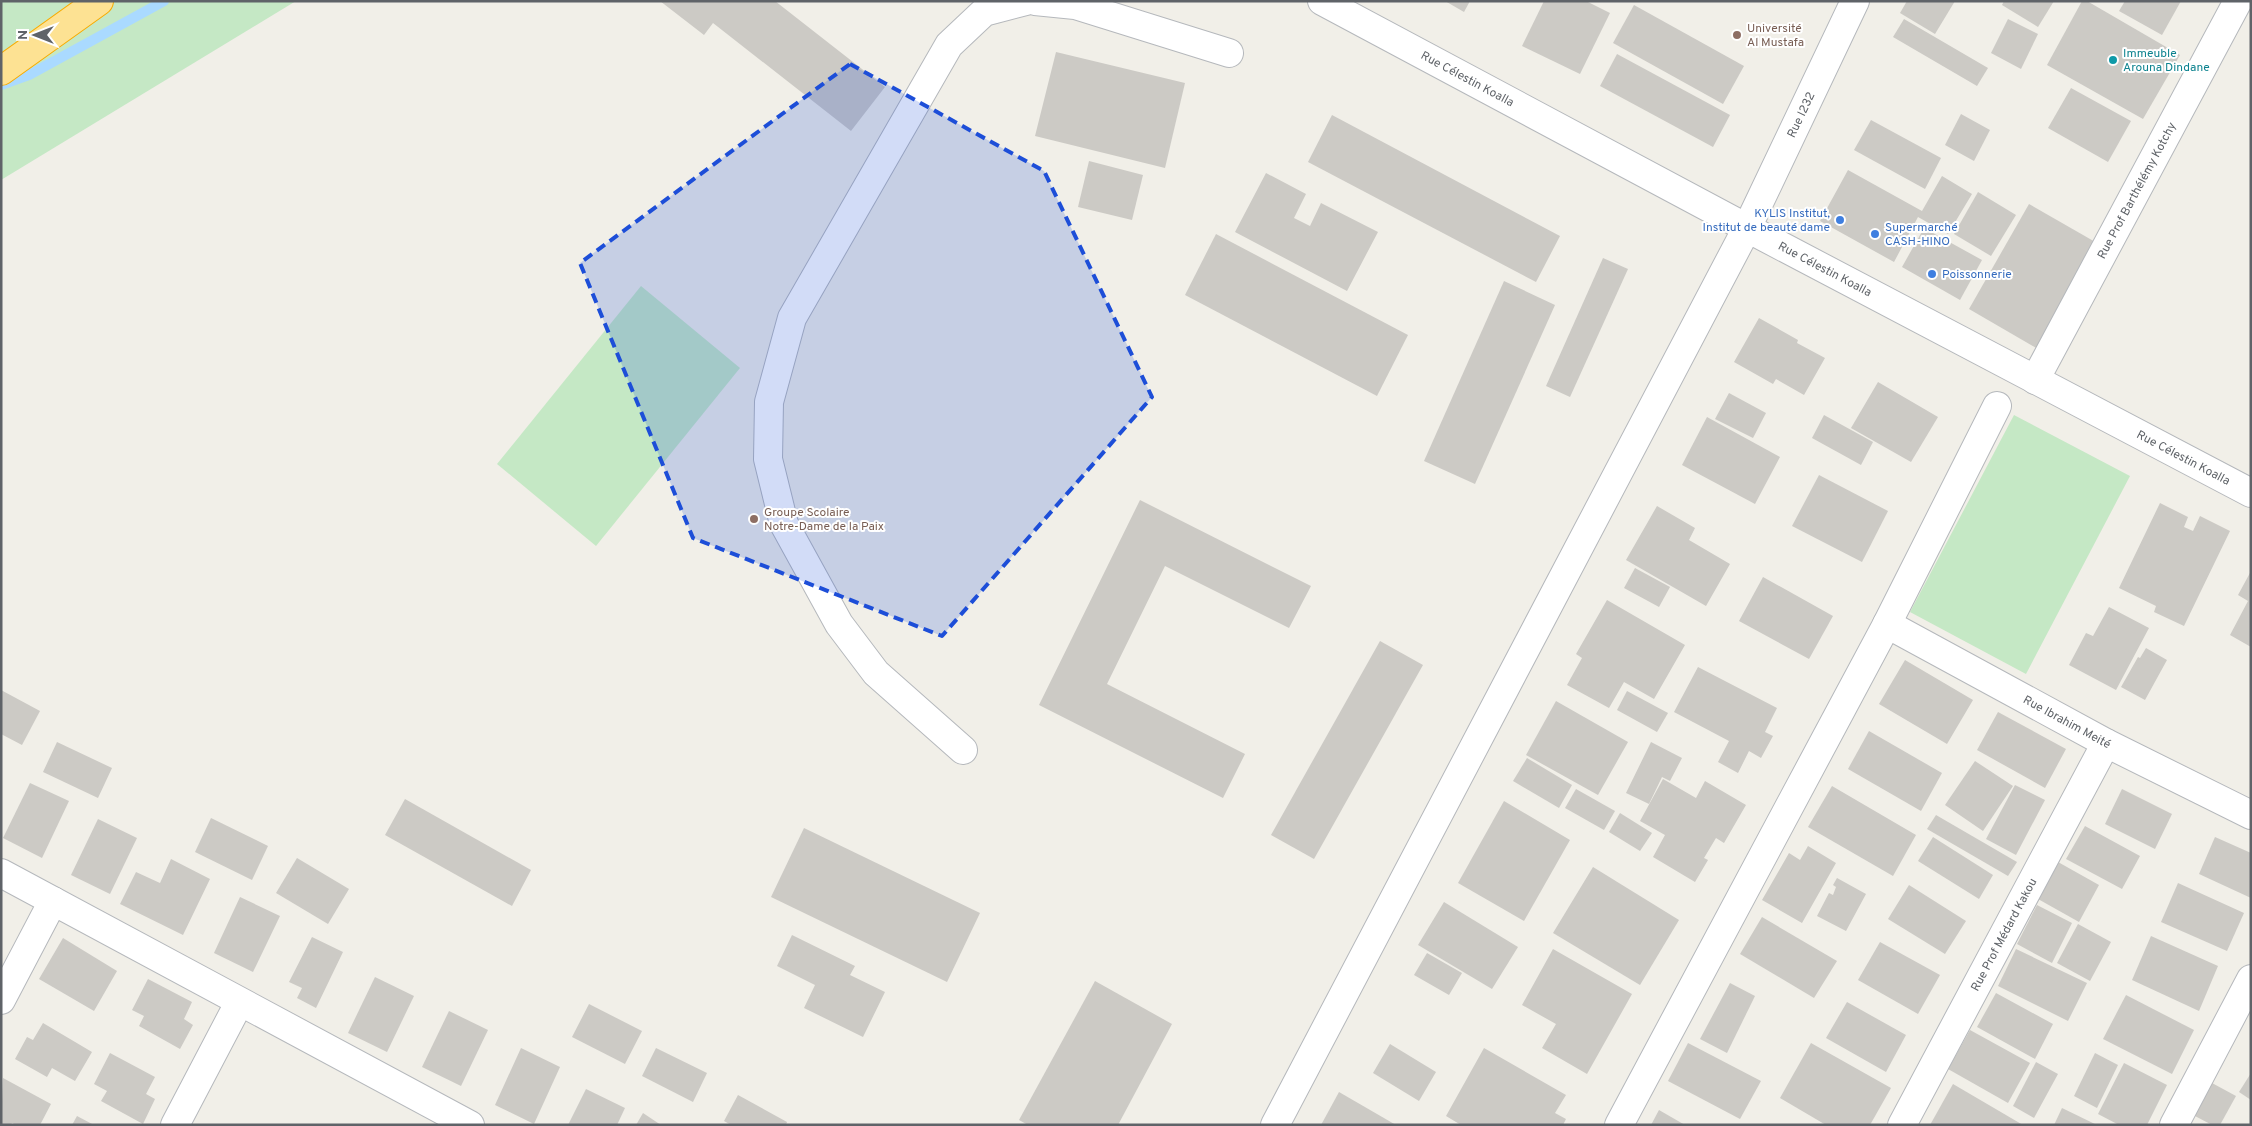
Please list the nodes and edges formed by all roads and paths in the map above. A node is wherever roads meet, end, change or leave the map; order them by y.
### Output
1 (98, 1) edge
2 (1026, 1) edge
3 (1036, 1) edge
4 (1322, 1) edge
5 (1855, 1) edge
6 (2238, 1) edge
7 (1229, 53) dead end
8 (1, 71) edge
9 (1747, 228) junction
10 (2035, 380) junction
11 (1997, 406) dead end
12 (2251, 493) edge
13 (1887, 624) junction
14 (2106, 743) junction
15 (963, 750) dead end
16 (2251, 816) edge
17 (1, 873) edge
18 (53, 901) junction
19 (2251, 979) edge
20 (1, 1000) edge
21 (239, 1003) junction
22 (175, 1125) edge
23 (470, 1125) edge
24 (1275, 1125) edge
25 (1619, 1125) edge
26 (1902, 1125) edge
27 (2174, 1125) edge

1 - 8 highway
2 - 15 street
3 - 7 street
4 - 9 street, Rue Célestin Koalla
5 - 9 street, Rue I232
6 - 10 street, Rue Prof Barthélémy Kotchy
9 - 10 street, Rue Célestin Koalla
9 - 24 street, Rue I232
10 - 12 street, Rue Célestin Koalla
11 - 13 street
13 - 14 street, Rue Ibrahim Meité
13 - 25 street
14 - 16 street, Rue Ibrahim Meité
14 - 26 street, Rue Prof Médard Kakou
17 - 18 street
18 - 20 street
18 - 21 street
19 - 27 street
21 - 22 street
21 - 23 street

